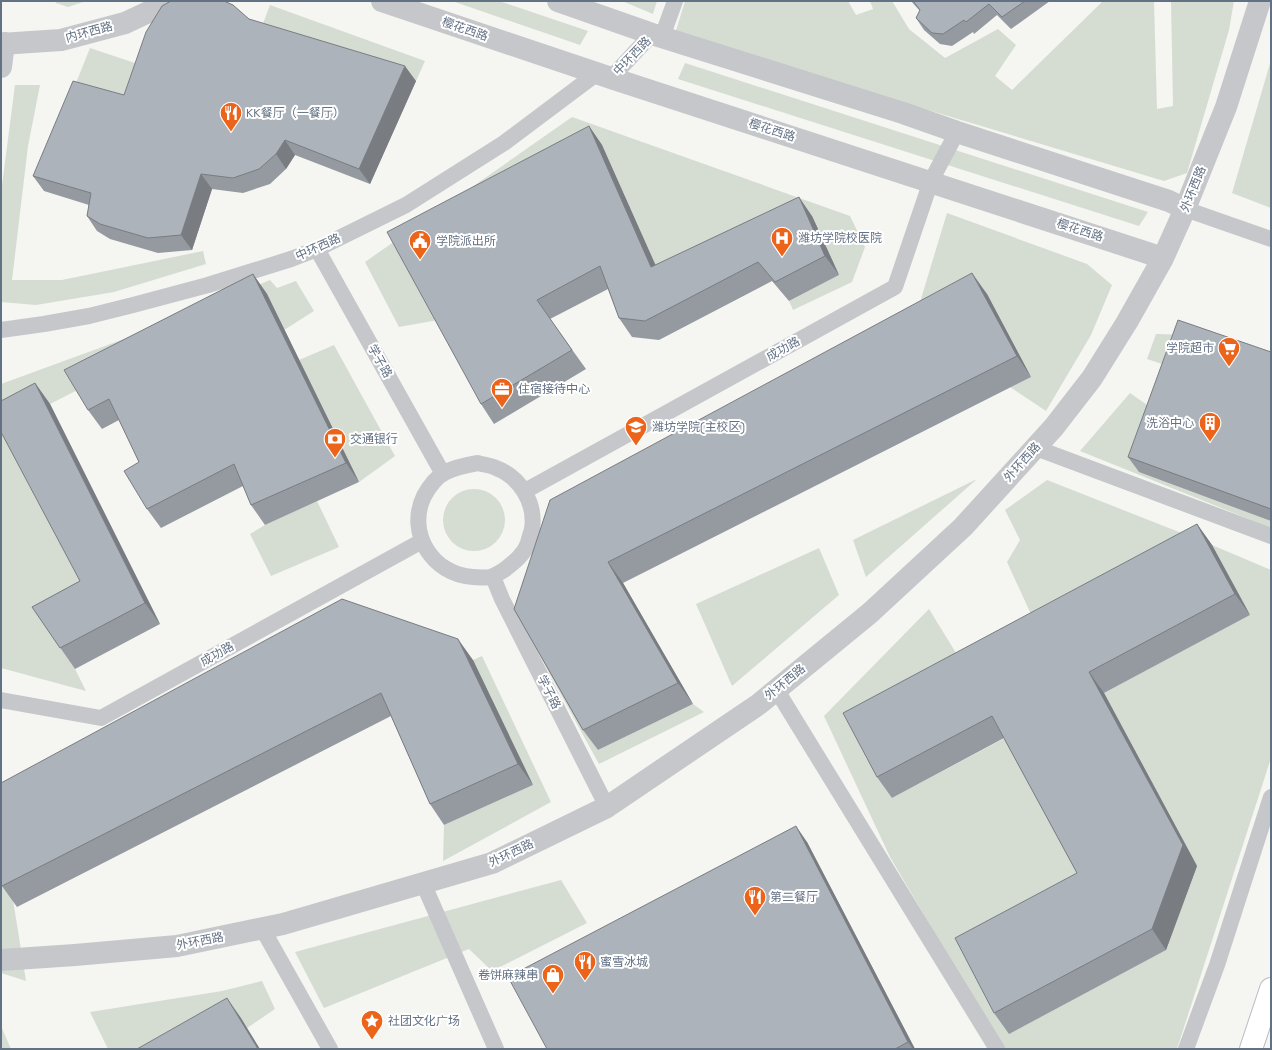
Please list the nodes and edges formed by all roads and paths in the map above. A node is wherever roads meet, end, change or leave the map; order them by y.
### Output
1 (172, 1) edge
2 (382, 1) edge
3 (558, 1) edge
4 (675, 1) edge
5 (1260, 1) edge
6 (657, 36) junction
7 (2, 43) edge
8 (1, 67) edge
9 (603, 76) junction
10 (956, 132) junction
11 (931, 182) junction
12 (1185, 208) junction
13 (1271, 239) edge
14 (317, 249) junction
15 (1163, 258) junction
16 (1, 330) edge
17 (1036, 448) junction
18 (442, 474) junction
19 (525, 492) junction
20 (1271, 536) edge
21 (422, 541) junction
22 (493, 578) junction
23 (776, 689) junction
24 (1, 700) edge
25 (1271, 797) edge
26 (607, 807) junction
27 (423, 883) junction
28 (262, 928) junction
29 (1, 960) edge
30 (1271, 988) edge
31 (330, 1049) edge
32 (496, 1049) edge
33 (997, 1049) edge
34 (1186, 1049) edge
35 (1251, 1049) edge

1 - 7 street, 内环西路
2 - 9 street, 樱花西路
3 - 6 street
4 - 6 lane, 中环西路
5 - 12 street, 外环西路
6 - 9 lane, 中环西路
6 - 10 street
7 - 8 street
9 - 11 street, 樱花西路
9 - 14 lane, 中环西路
10 - 11 lane, 成功路
10 - 12 street
11 - 15 street, 樱花西路
11 - 19 lane, 成功路
12 - 13 lane
12 - 15 street, 外环西路
14 - 16 lane, 中环西路
14 - 18 lane, 学子路
15 - 17 street, 外环西路
17 - 20 lane
17 - 23 street, 外环西路
18 - 19 lane
18 - 21 lane
19 - 22 lane
21 - 22 lane
21 - 24 lane, 成功路
22 - 26 lane, 学子路
23 - 26 street, 外环西路
23 - 33 lane
25 - 34 lane
26 - 27 street, 外环西路
27 - 28 street, 外环西路
27 - 32 lane
28 - 29 street, 外环西路
28 - 31 lane
30 - 35 street

